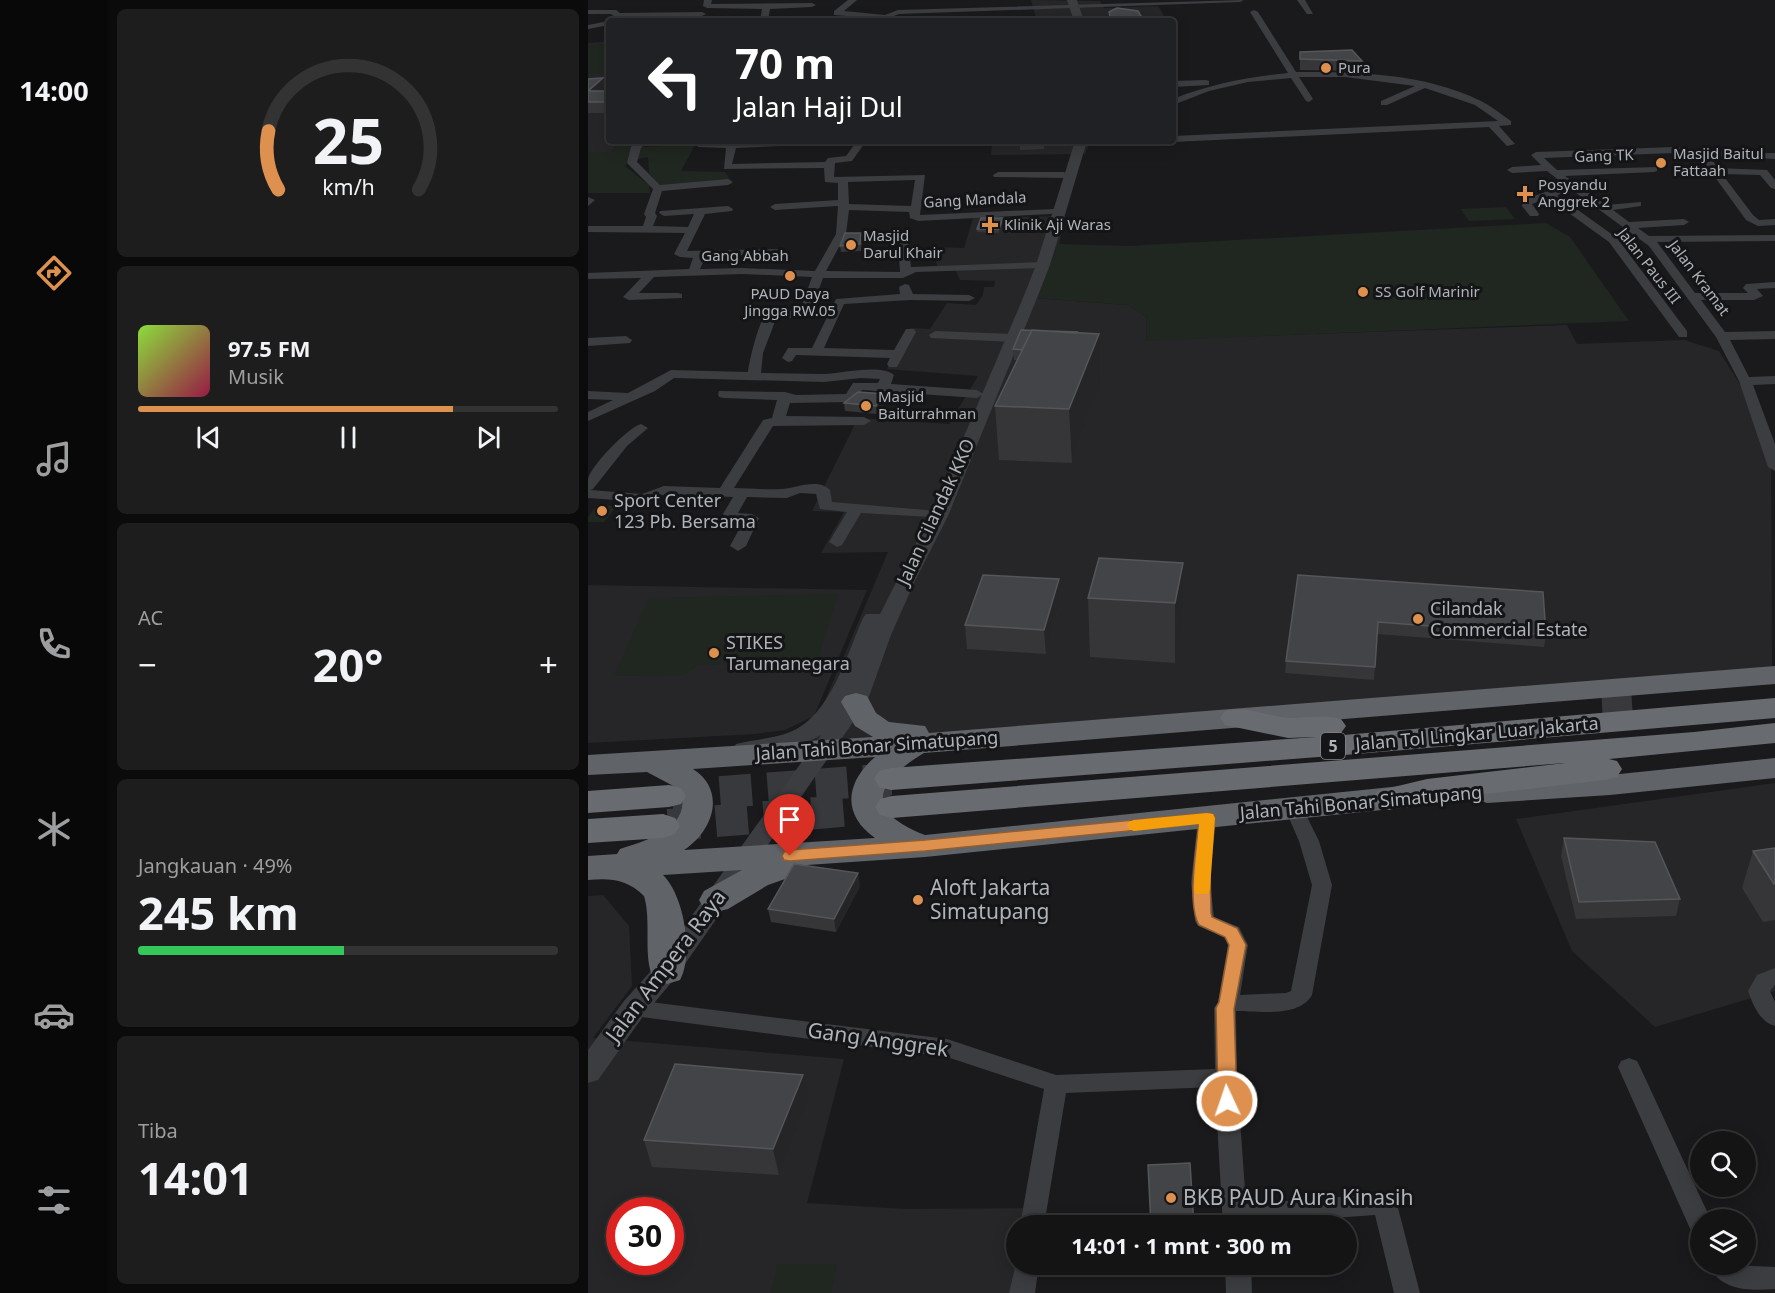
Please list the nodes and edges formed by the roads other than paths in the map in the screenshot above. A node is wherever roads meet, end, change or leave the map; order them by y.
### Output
1 (853, 0) edge
2 (1171, 0) edge
3 (1240, 0) edge
4 (1300, 0) edge
5 (617, 1) edge
6 (1033, 4) edge
7 (1076, 4) edge
8 (812, 5) dead end
9 (706, 7) edge
10 (730, 7) junction
11 (766, 7) junction
12 (588, 12) edge
13 (1254, 12) dead end
14 (1310, 12) dead end
15 (857, 14) junction
16 (631, 18) edge
17 (724, 18) dead end
18 (764, 18) edge
19 (850, 18) edge
20 (1083, 18) edge
21 (606, 23) edge
22 (589, 31) edge
23 (1292, 75) junction
24 (1225, 83) junction
25 (1176, 84) edge
26 (1424, 85) junction
27 (1309, 99) dead end
28 (1176, 101) edge
29 (1384, 103) dead end
30 (1492, 124) junction
31 (1176, 139) edge
32 (639, 144) edge
33 (702, 144) edge
34 (721, 144) edge
35 (731, 144) edge
36 (738, 144) edge
37 (767, 144) edge
38 (859, 144) edge
39 (1075, 144) edge
40 (1075, 144) edge
41 (1510, 144) dead end
42 (746, 145) junction
43 (1707, 155) junction
44 (1775, 156) edge
45 (829, 165) junction
46 (748, 167) junction
47 (1512, 170) dead end
48 (1654, 170) dead end
49 (1552, 171) junction
50 (1717, 171) junction
51 (998, 175) dead end
52 (1064, 175) junction
53 (843, 180) junction
54 (728, 182) dead end
55 (1572, 186) junction
56 (1775, 186) edge
57 (658, 188) junction
58 (1549, 194) junction
59 (1637, 204) dead end
60 (844, 205) junction
61 (775, 207) dead end
62 (1605, 208) junction
63 (728, 209) dead end
64 (915, 209) junction
65 (701, 211) junction
66 (1050, 211) junction
67 (664, 213) dead end
68 (1534, 213) dead end
69 (1684, 222) dead end
70 (1775, 222) edge
71 (1630, 225) junction
72 (1050, 227) junction
73 (588, 229) edge
74 (647, 230) junction
75 (691, 230) junction
76 (1775, 238) edge
77 (1649, 240) junction
78 (903, 241) dead end
79 (781, 252) dead end
80 (1659, 254) junction
81 (700, 255) junction
82 (1636, 255) junction
83 (1037, 265) junction
84 (693, 273) junction
85 (904, 273) junction
86 (651, 274) junction
87 (819, 274) junction
88 (588, 276) edge
89 (1775, 285) edge
90 (678, 296) dead end
91 (1690, 296) junction
92 (908, 297) junction
93 (969, 298) dead end
94 (910, 332) dead end
95 (1683, 333) dead end
96 (935, 335) dead end
97 (1775, 335) edge
98 (1722, 336) junction
99 (1008, 337) junction
100 (626, 340) dead end
101 (588, 342) edge
102 (817, 351) junction
103 (898, 354) junction
104 (788, 358) dead end
105 (754, 375) junction
106 (1745, 381) junction
107 (1775, 381) edge
108 (885, 382) junction
109 (724, 394) dead end
110 (977, 394) junction
111 (588, 395) edge
112 (628, 397) junction
113 (796, 398) junction
114 (588, 417) edge
115 (778, 420) junction
116 (864, 421) dead end
117 (641, 429) dead end
118 (1775, 467) edge
119 (591, 478) edge
120 (724, 492) junction
121 (743, 492) junction
122 (588, 494) edge
123 (935, 508) junction
124 (856, 509) junction
125 (920, 539) junction
126 (837, 542) dead end
127 (738, 546) dead end
128 (1775, 675) edge
129 (1775, 690) edge
130 (856, 702) junction
131 (1775, 708) edge
132 (1236, 718) junction
133 (1775, 733) edge
134 (987, 738) junction
135 (916, 744) junction
136 (1775, 750) edge
137 (821, 752) junction
138 (665, 761) junction
139 (588, 765) edge
140 (1775, 768) edge
141 (1389, 799) junction
142 (588, 802) edge
143 (1294, 809) junction
144 (1207, 818) junction
145 (588, 831) edge
146 (925, 846) junction
147 (835, 852) junction
148 (744, 859) junction
149 (598, 867) edge
150 (716, 900) junction
151 (667, 970) junction
152 (1775, 976) edge
153 (1228, 1004) junction
154 (634, 1008) junction
155 (1775, 1018) edge
156 (1629, 1067) dead end
157 (588, 1072) edge
158 (1226, 1078) junction
159 (1056, 1084) junction
160 (1694, 1209) edge
161 (1034, 1215) edge
162 (1235, 1215) edge
163 (1286, 1215) edge
164 (1025, 1275) edge
165 (1238, 1275) edge
166 (1735, 1275) edge
167 (1775, 1278) edge
168 (1022, 1293) edge
169 (1239, 1293) edge
170 (1407, 1293) edge

1 - 15 street
2 - 7 street
3 - 7 street
4 - 14 street
5 - 9 street
6 - 7 street
6 - 15 street
7 - 20 street
8 - 11 street
9 - 10 street
9 - 16 street
10 - 11 street
10 - 17 street
11 - 18 street
12 - 16 street
13 - 23 street
15 - 19 street
21 - 22 street
23 - 24 street
23 - 26 street
23 - 27 street
24 - 25 street
24 - 28 street
26 - 29 street
26 - 30 street
30 - 31 street
30 - 41 street
32 - 57 street
33 - 34 street
35 - 46 street
36 - 42 street
37 - 42 street
38 - 45 street
39 - 52 street, Jalan Cilandak KKO
40 - 72 street, Jalan Cilandak KKO
42 - 46 street
43 - 44 street
43 - 49 street, Jalan Kramat
43 - 50 street
45 - 46 street
45 - 53 street
47 - 49 street, Gang TK
48 - 49 street, Gang TK
49 - 55 street, Jalan Kramat
50 - 56 street
50 - 70 street
51 - 52 street
52 - 66 street, Jalan Cilandak KKO
53 - 60 street
53 - 64 street, Gang Mandala
54 - 57 street
55 - 58 street
55 - 62 street, Jalan Kramat
57 - 74 street
58 - 68 street
58 - 82 street, Jalan Paus III
59 - 62 street
60 - 61 street
60 - 64 street
60 - 87 street
62 - 71 street, Jalan Kramat
63 - 65 street
64 - 66 street, Gang Mandala
65 - 67 street
65 - 75 street
66 - 72 street, Jalan Cilandak KKO
69 - 71 street
71 - 77 street, Jalan Kramat
72 - 83 street, Jalan Cilandak KKO
73 - 74 street
74 - 75 street
75 - 81 street
76 - 77 street
77 - 80 street, Jalan Kramat
78 - 85 street
79 - 81 street
80 - 82 street
80 - 91 street, Jalan Kramat
81 - 84 street
82 - 95 street, Jalan Paus III
83 - 85 street, Gang Abbah
83 - 99 street, Jalan Cilandak KKO
84 - 86 street, Gang Abbah
84 - 87 street, Gang Abbah
85 - 87 street, Gang Abbah
85 - 92 street
86 - 88 street, Gang Abbah
86 - 90 street
87 - 105 street
89 - 91 street
91 - 98 street, Jalan Kramat
92 - 93 street
92 - 102 street
94 - 103 street
96 - 99 street
97 - 98 street
98 - 106 street, Jalan Kramat
99 - 110 street, Jalan Cilandak KKO
99 - 123 street, Jalan Cilandak KKO
100 - 101 street
102 - 103 street
102 - 104 street
103 - 108 street
105 - 108 street
105 - 112 street
106 - 107 street
106 - 118 street, Jalan Kramat
108 - 110 street
108 - 113 street
109 - 113 street
110 - 123 street, Jalan Cilandak KKO
111 - 112 street
112 - 114 street
113 - 115 street
115 - 116 street
115 - 120 street
117 - 119 street
120 - 121 street
120 - 122 street
121 - 124 street
121 - 127 street
123 - 124 street
123 - 125 street, Jalan Cilandak KKO
124 - 126 street
125 - 130 street, Jalan Cilandak KKO
125 - 138 street, Jalan Cilandak KKO
128 - 132 highway, Jalan Tahi Bonar Simatupang
129 - 132 highway
130 - 134 highway
130 - 137 street, Jalan Cilandak KKO
131 - 133 highway, Jalan Tol Lingkar Luar Jakarta / 5
132 - 134 highway, Jalan Tahi Bonar Simatupang
134 - 135 highway, Jalan Tahi Bonar Simatupang
135 - 137 highway, Jalan Tahi Bonar Simatupang
135 - 146 highway
136 - 141 highway
137 - 138 highway, Jalan Tahi Bonar Simatupang
137 - 148 street, Jalan Cilandak KKO
138 - 139 highway, Jalan Tahi Bonar Simatupang
138 - 149 highway
140 - 141 highway, Jalan Tahi Bonar Simatupang
141 - 143 highway, Jalan Tahi Bonar Simatupang
142 - 145 highway
143 - 144 highway, Jalan Tahi Bonar Simatupang
143 - 153 street
144 - 146 highway, Jalan Tahi Bonar Simatupang
144 - 153 street
146 - 147 highway, Jalan Tahi Bonar Simatupang
147 - 148 highway, Jalan Tahi Bonar Simatupang
147 - 150 highway
148 - 149 highway, Jalan Tahi Bonar Simatupang
148 - 150 street, Jalan Ampera Raya
149 - 151 highway
150 - 151 street, Jalan Ampera Raya
151 - 154 street, Jalan Ampera Raya
152 - 155 street
153 - 158 street
154 - 157 street, Jalan Ampera Raya
154 - 159 street, Gang Anggrek
156 - 160 street
158 - 159 street, Gang Anggrek
158 - 162 street
159 - 161 street
163 - 170 street
164 - 168 street
165 - 169 street
166 - 167 street

